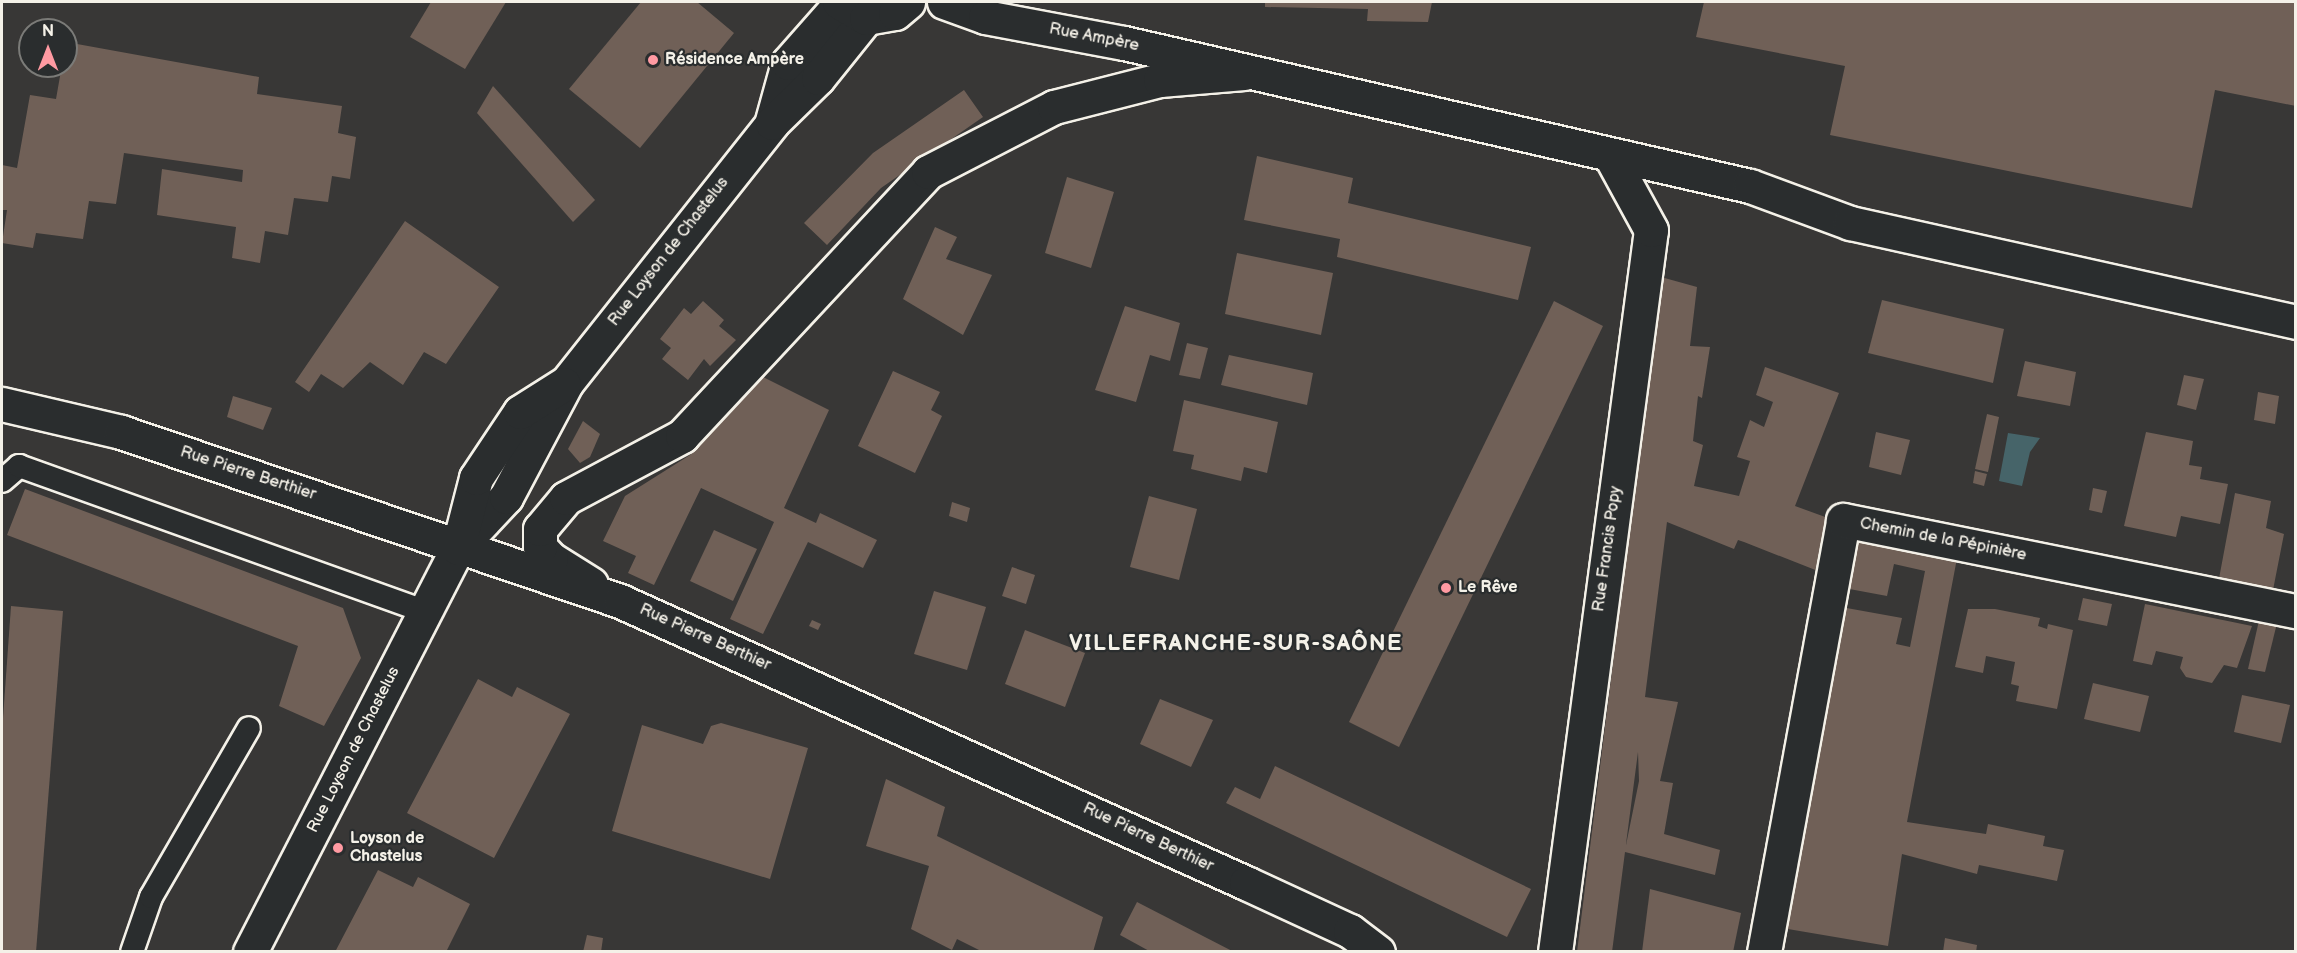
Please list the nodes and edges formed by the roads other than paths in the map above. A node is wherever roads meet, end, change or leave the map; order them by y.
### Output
1 (908, 2) edge
2 (944, 2) edge
3 (848, 8) edge
4 (1246, 73) junction
5 (1611, 157) junction
6 (2295, 322) edge
7 (2, 404) edge
8 (2, 481) edge
9 (458, 548) junction
10 (620, 600) junction
11 (425, 611) junction
12 (2295, 611) edge
13 (249, 728) dead end
14 (132, 951) edge
15 (250, 951) edge
16 (1378, 951) edge
17 (1555, 951) edge
18 (1764, 951) edge

1 - 3 street
2 - 4 street, Rue Ampère
3 - 9 street, Rue Loyson de Chastelus
4 - 5 street, Rue Ampère
4 - 10 street
5 - 6 street, Rue Ampère
5 - 17 street, Rue Francis Popy
7 - 9 street, Rue Pierre Berthier
8 - 11 lane
9 - 10 street, Rue Pierre Berthier
9 - 11 street, Rue Loyson de Chastelus
10 - 16 street, Rue Pierre Berthier
11 - 15 street, Rue Loyson de Chastelus
12 - 18 street, Chemin de la Pépinière
13 - 14 lane

